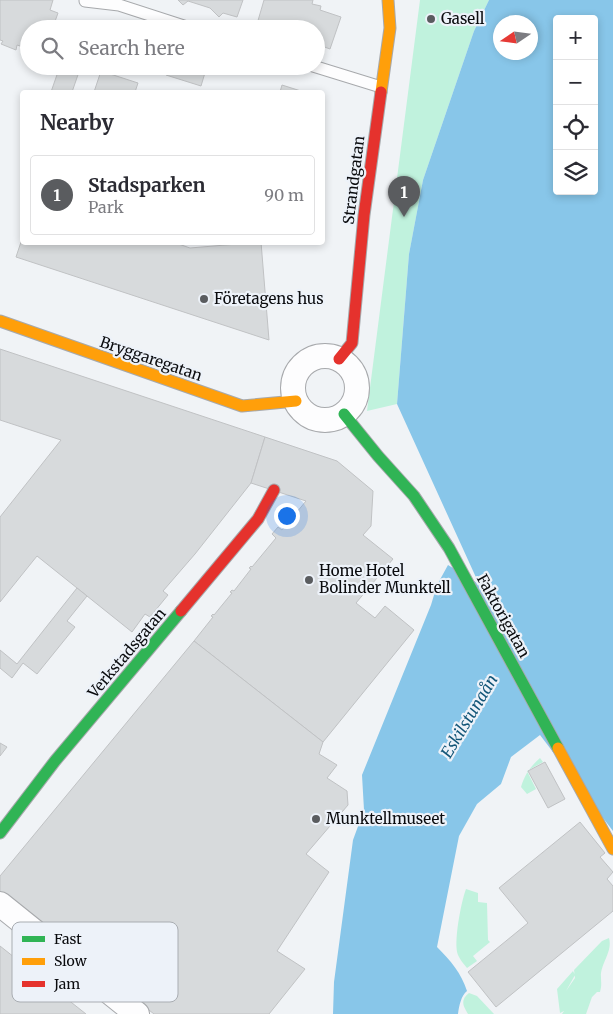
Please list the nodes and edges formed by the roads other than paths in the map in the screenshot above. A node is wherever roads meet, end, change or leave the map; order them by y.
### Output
1 (388, 0) edge
2 (84, 1) dead end
3 (165, 20) edge
4 (325, 70) edge
5 (382, 87) junction
6 (0, 321) edge
7 (338, 359) junction
8 (296, 401) junction
9 (344, 414) junction
10 (274, 490) dead end
11 (0, 833) edge
12 (613, 849) edge
13 (0, 904) edge
14 (22, 922) edge
15 (122, 1002) edge
16 (137, 1014) edge

1 - 5 street, Strandgatan
2 - 3 lane
4 - 5 lane
5 - 7 street, Strandgatan
6 - 8 street, Bryggaregatan
7 - 8 street
7 - 9 street
8 - 9 street
9 - 12 street, Faktorigatan
10 - 11 street, Verkstadsgatan
13 - 14 street
15 - 16 street

